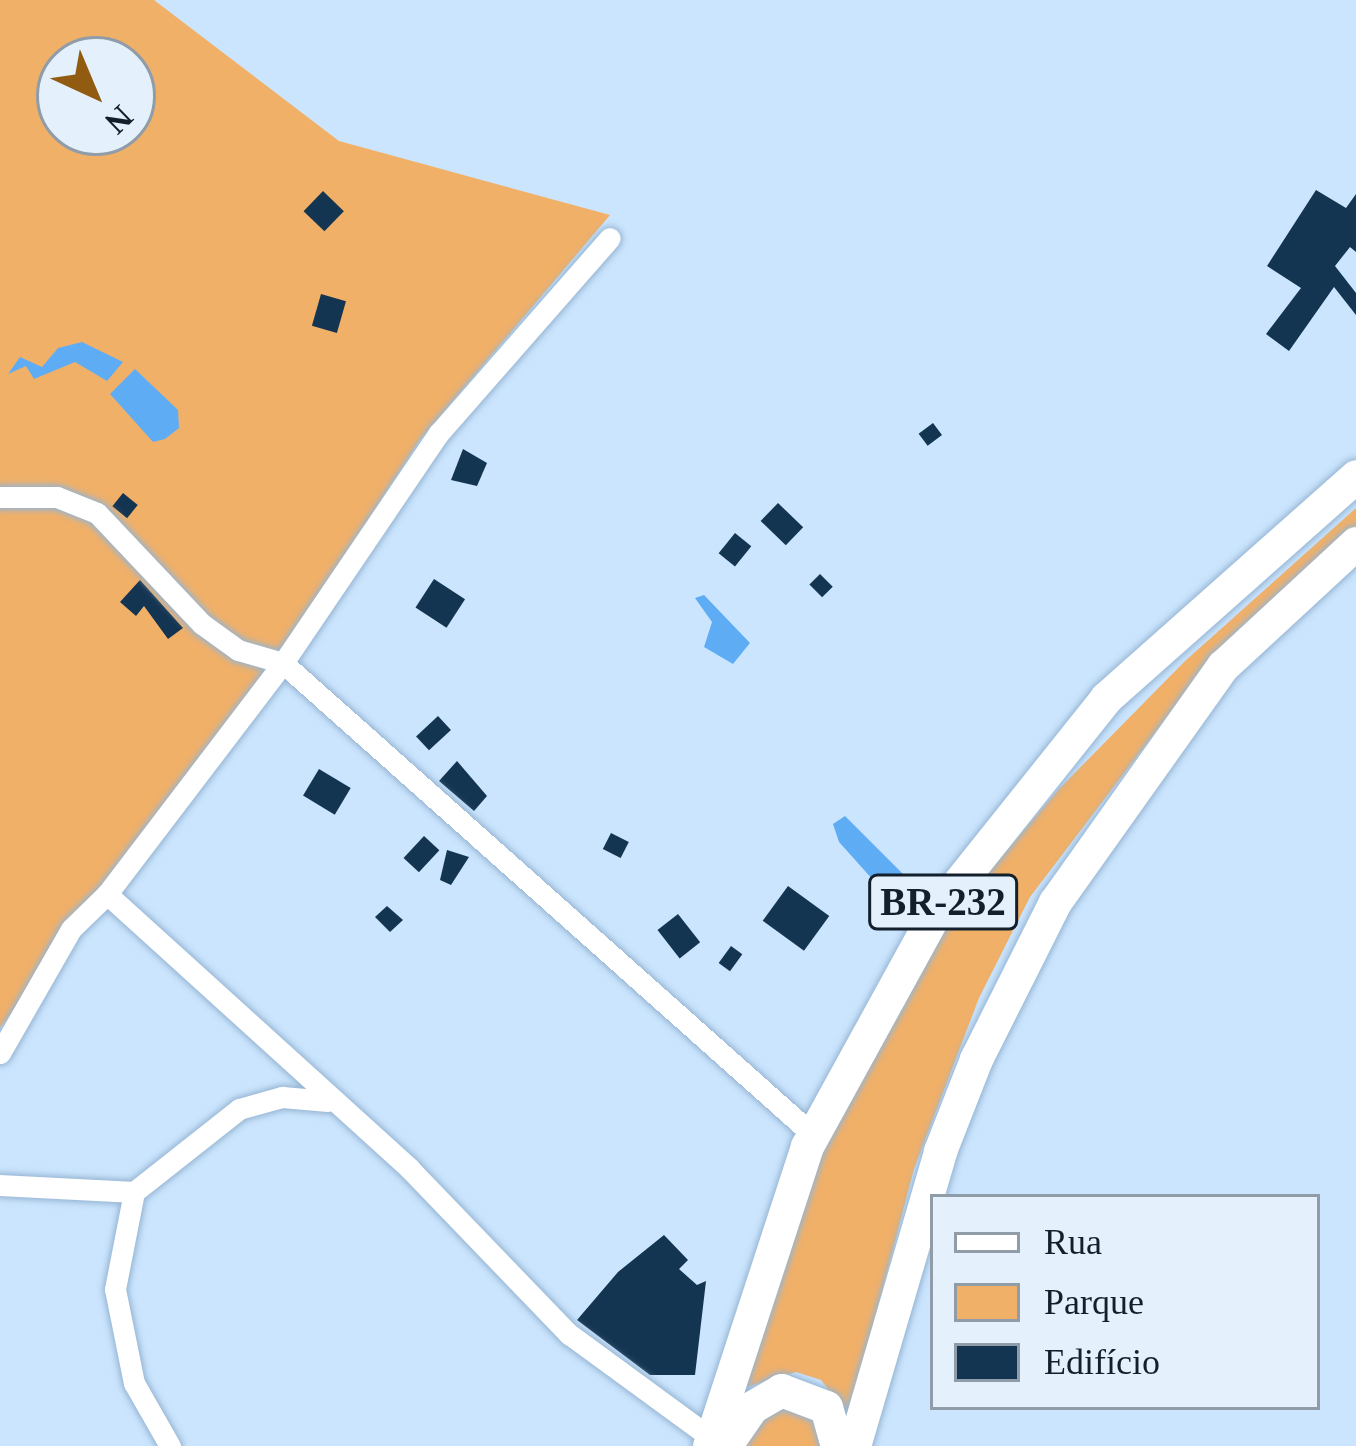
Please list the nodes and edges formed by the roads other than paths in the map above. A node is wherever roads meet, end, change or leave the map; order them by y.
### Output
1 (610, 238) dead end
2 (1356, 476) edge
3 (0, 497) edge
4 (1356, 543) edge
5 (283, 663) junction
6 (107, 894) junction
7 (0, 1053) edge
8 (329, 1101) junction
9 (812, 1134) junction
10 (0, 1185) edge
11 (134, 1192) junction
12 (715, 1443) edge
13 (170, 1446) edge
14 (837, 1446) edge
15 (854, 1446) edge

1 - 5 street
2 - 9 highway, BR-232
3 - 5 street
4 - 15 highway, BR-232
5 - 6 street
5 - 9 street
6 - 7 street
6 - 8 street
8 - 11 street
8 - 12 street
9 - 12 highway, BR-232
10 - 11 street
11 - 13 street
12 - 14 highway

